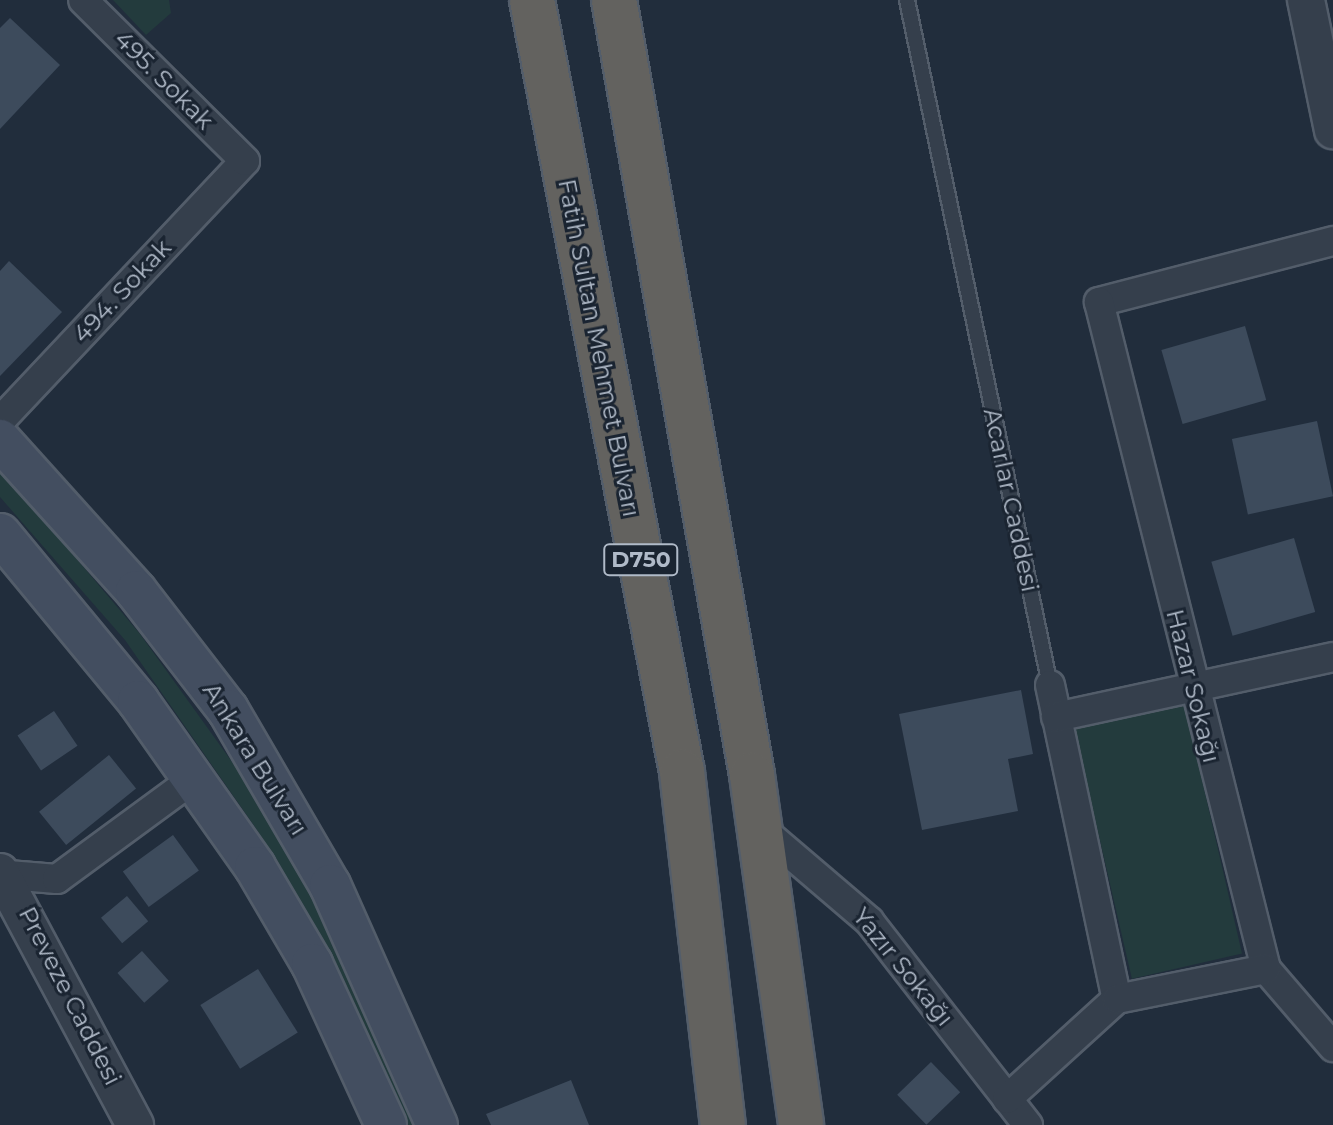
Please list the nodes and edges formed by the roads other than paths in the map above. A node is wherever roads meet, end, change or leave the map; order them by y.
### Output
1 (83, 0) edge
2 (532, 0) edge
3 (614, 0) edge
4 (907, 0) edge
5 (1306, 0) edge
6 (1333, 130) edge
7 (245, 161) joint
8 (1333, 241) edge
9 (0, 421) edge
10 (0, 440) edge
11 (0, 534) edge
12 (1333, 657) edge
13 (1050, 685) joint
14 (1193, 688) junction
15 (1056, 717) junction
16 (196, 777) junction
17 (759, 827) junction
18 (4, 873) edge
19 (1266, 969) junction
20 (1117, 999) junction
21 (1333, 1047) edge
22 (1007, 1099) junction
23 (135, 1125) edge
24 (386, 1125) edge
25 (437, 1125) edge
26 (723, 1125) edge
27 (801, 1125) edge
28 (1028, 1125) edge

1 - 7 street, 495. Sokak
2 - 26 highway, Fatih Sultan Mehmet Bulvarı / D750
3 - 17 highway, D750
4 - 13 lane, Acarlar Caddesi
5 - 6 street
7 - 9 street, 494. Sokak
8 - 14 street, Hazar Sokağı
10 - 25 main road, Ankara Bulvarı
11 - 16 main road
12 - 14 street
13 - 15 street, Acarlar Caddesi
14 - 15 street
14 - 19 street, Hazar Sokağı
15 - 20 street, Acarlar Caddesi
16 - 18 street
16 - 24 main road
17 - 22 street, Yazır Sokağı
17 - 27 highway, D750
18 - 23 street, Preveze Caddesi
19 - 20 street
19 - 21 street, Hazar Sokağı
20 - 22 street
22 - 28 street, Yazır Sokağı

